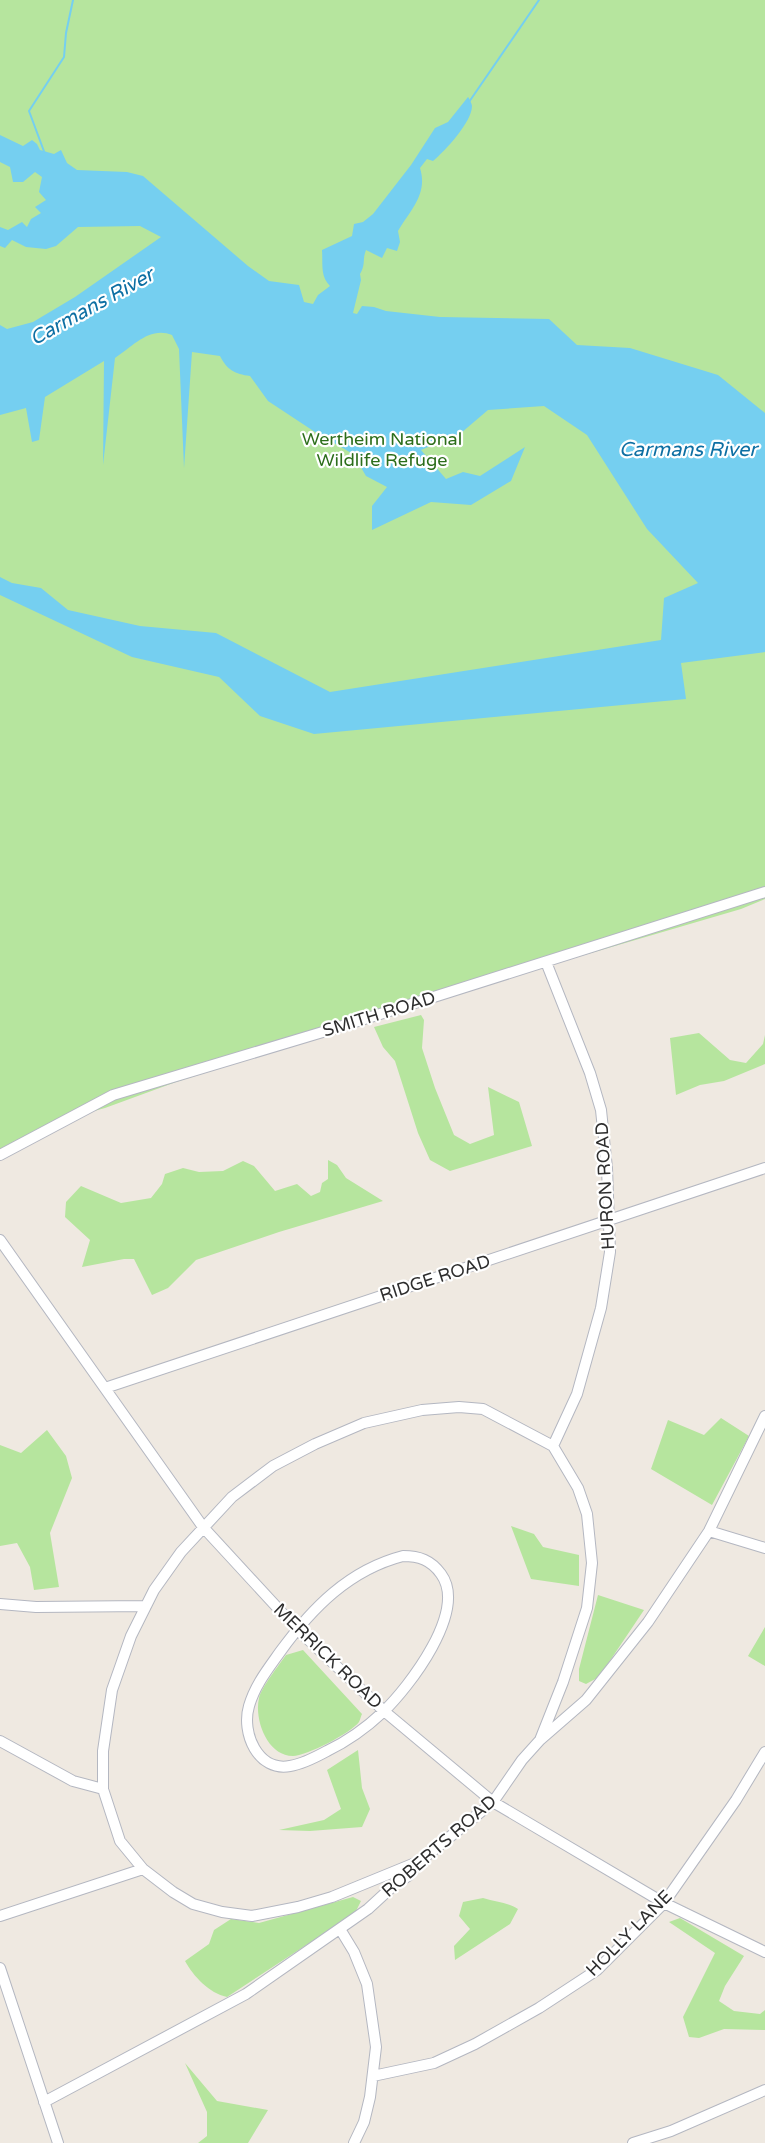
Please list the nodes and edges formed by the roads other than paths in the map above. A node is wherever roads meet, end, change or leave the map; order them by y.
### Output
1 (765, 892) edge
2 (546, 962) junction
3 (0, 1155) edge
4 (765, 1168) edge
5 (609, 1220) junction
6 (0, 1240) edge
7 (105, 1388) junction
8 (765, 1416) edge
9 (553, 1446) junction
10 (203, 1527) junction
11 (709, 1531) junction
12 (765, 1548) edge
13 (0, 1604) edge
14 (146, 1605) junction
15 (297, 1629) junction
16 (384, 1711) junction
17 (540, 1740) junction
18 (0, 1741) edge
19 (765, 1752) edge
20 (103, 1789) junction
21 (493, 1802) junction
22 (420, 1861) junction
23 (143, 1869) junction
24 (664, 1903) junction
25 (0, 1916) edge
26 (340, 1929) junction
27 (765, 1952) edge
28 (0, 1968) edge
29 (374, 2076) junction
30 (765, 2090) edge
31 (44, 2102) junction
32 (58, 2143) edge
33 (354, 2143) edge
34 (633, 2143) edge

1 - 2 street, SMITH ROAD
2 - 3 street, SMITH ROAD
2 - 5 street, HURON ROAD
4 - 5 street, RIDGE ROAD
5 - 7 street, RIDGE ROAD
5 - 9 street, HURON ROAD
6 - 7 street, MERRICK ROAD
7 - 10 street, MERRICK ROAD
8 - 11 street, ROBERTS ROAD
9 - 10 street
9 - 17 street
10 - 14 street
10 - 15 street, MERRICK ROAD
11 - 12 street
11 - 17 street, ROBERTS ROAD
13 - 14 street
14 - 20 street
15 - 16 street, MERRICK ROAD
15 - 16 street
15 - 16 street
16 - 21 street, MERRICK ROAD
17 - 21 street, ROBERTS ROAD
18 - 20 street
19 - 24 street, HOLLY LANE
20 - 23 street
21 - 22 street, ROBERTS ROAD
21 - 24 street, MERRICK ROAD
22 - 23 street
22 - 26 street, ROBERTS ROAD
23 - 25 street
24 - 27 street, MERRICK ROAD
24 - 29 street, HOLLY LANE
26 - 29 street
26 - 31 street, ROBERTS ROAD
28 - 31 street
29 - 33 street
30 - 34 street
31 - 32 street

